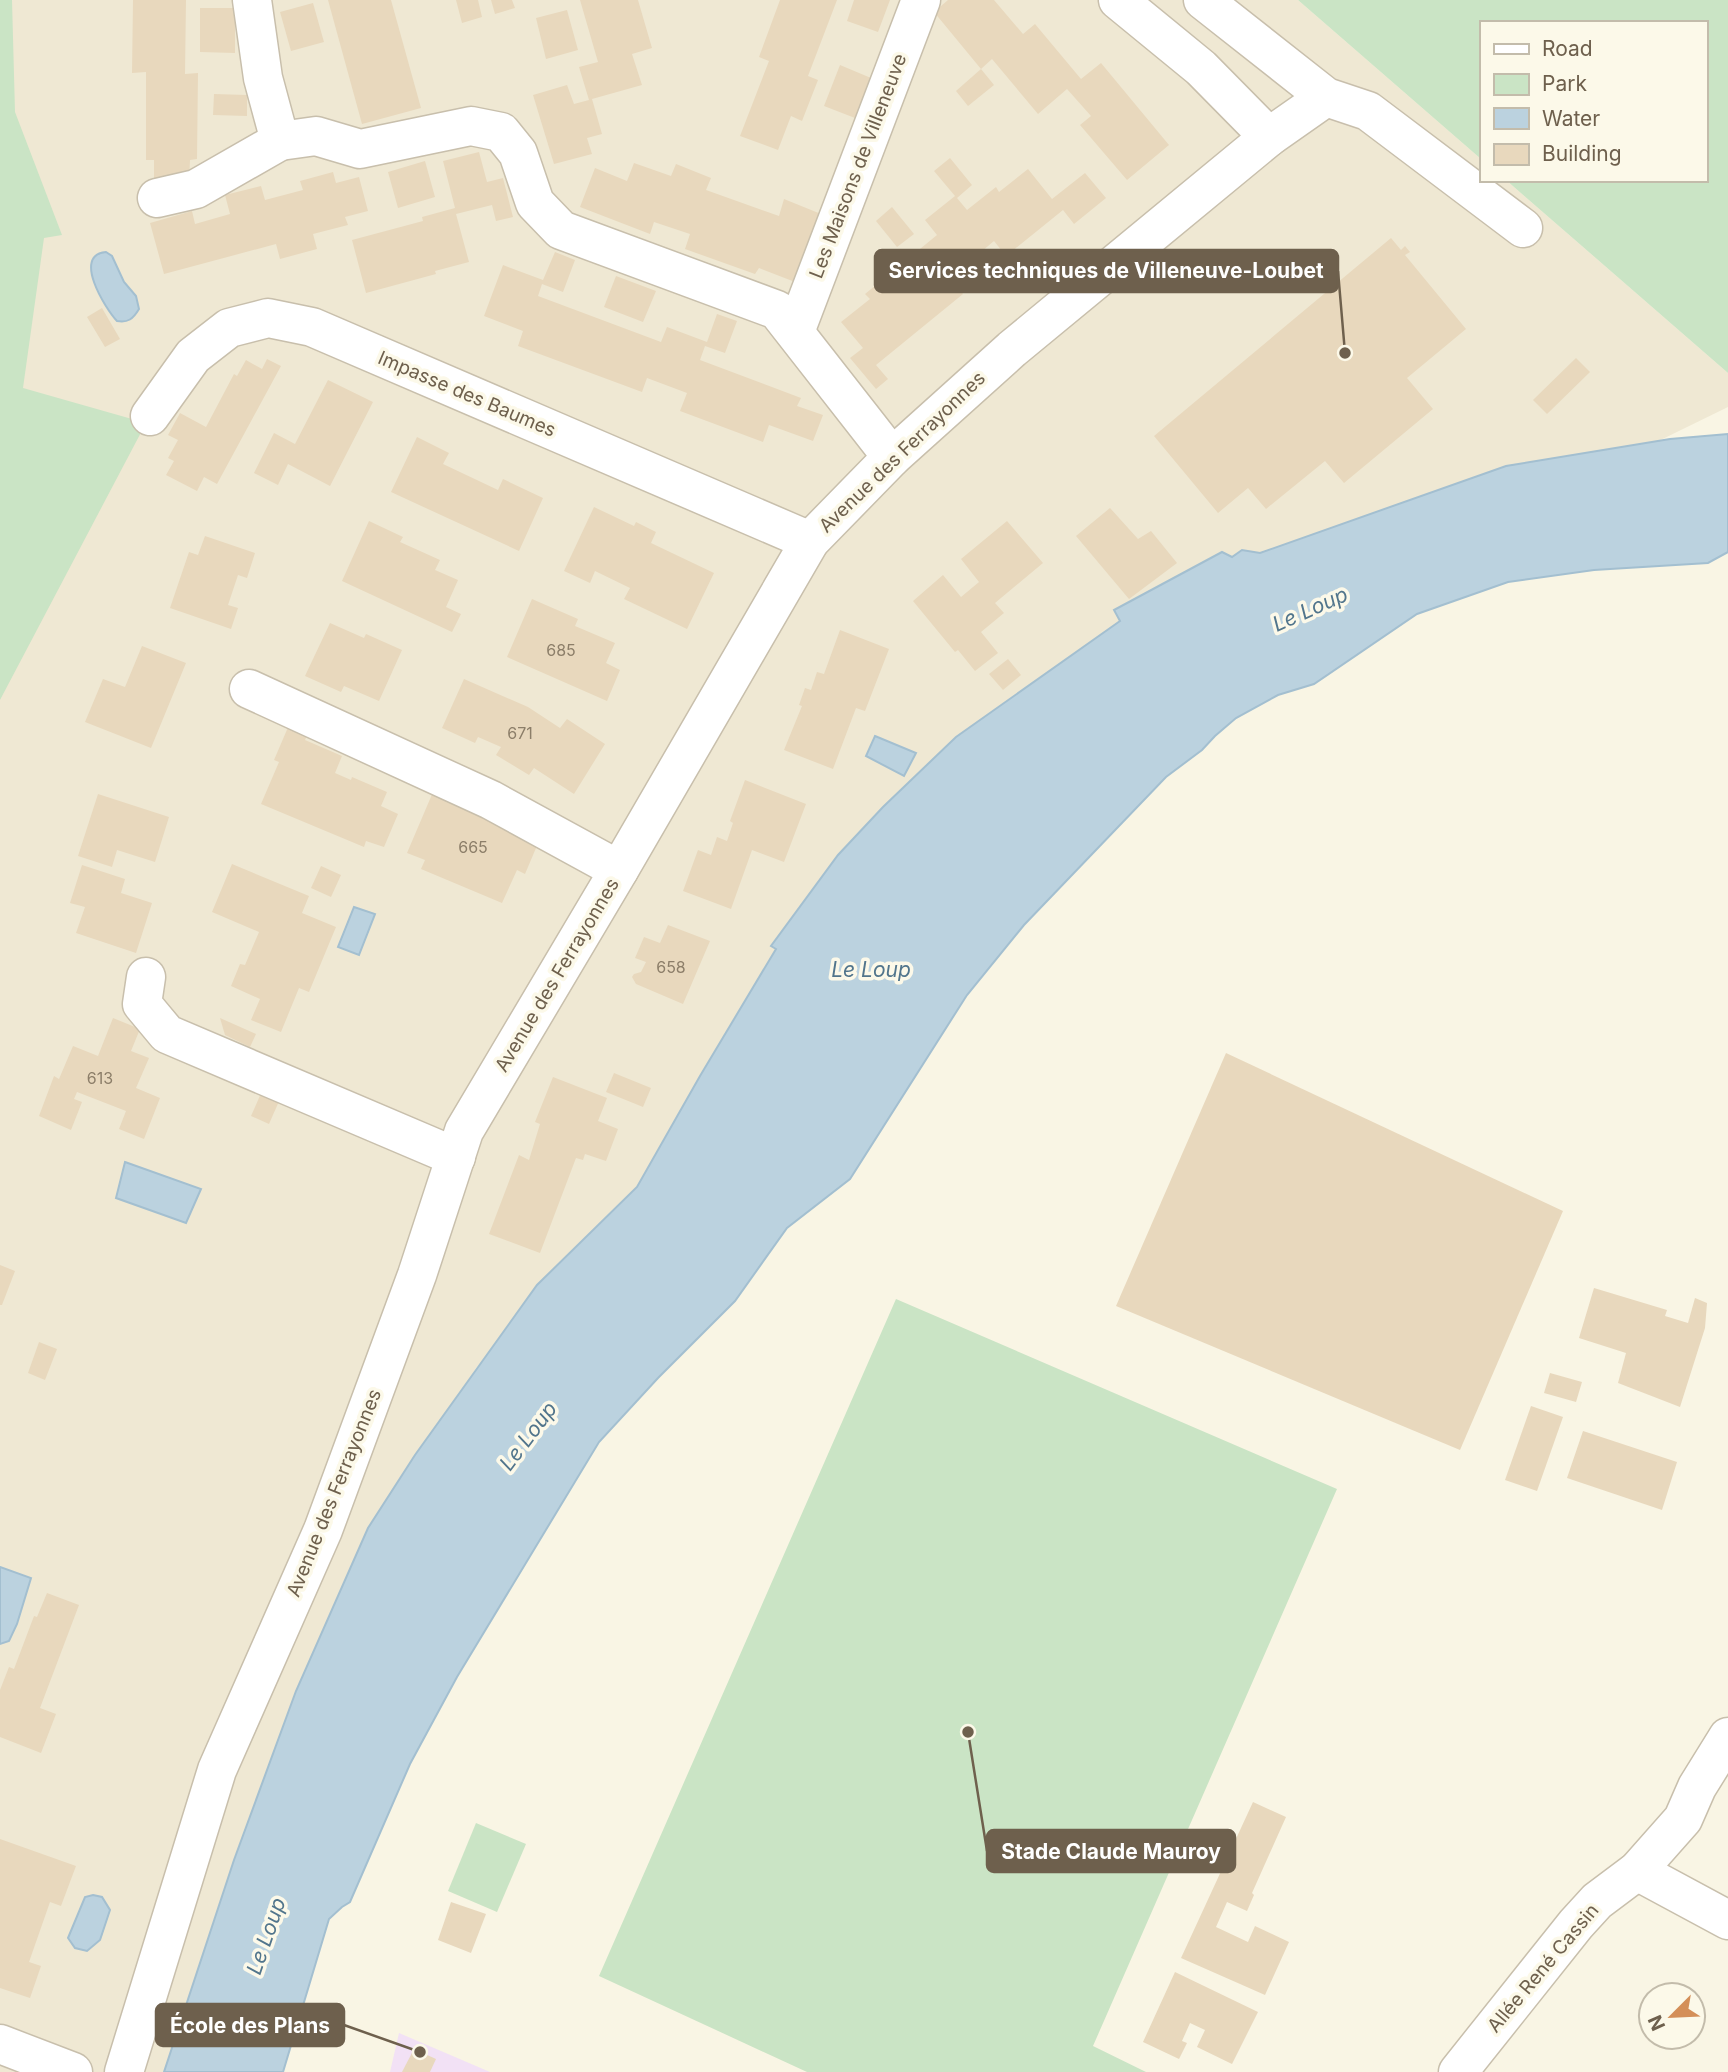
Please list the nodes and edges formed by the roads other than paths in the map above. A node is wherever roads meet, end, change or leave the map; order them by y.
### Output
1 (252, 0) edge
2 (921, 0) edge
3 (1118, 0) edge
4 (1203, 0) edge
5 (1326, 97) junction
6 (1269, 137) junction
7 (280, 141) junction
8 (157, 198) dead end
9 (1523, 228) dead end
10 (795, 332) junction
11 (150, 416) dead end
12 (892, 457) junction
13 (810, 541) junction
14 (249, 689) dead end
15 (620, 870) junction
16 (146, 977) dead end
17 (456, 1157) junction
18 (1728, 1737) edge
19 (1637, 1871) junction
20 (1728, 1920) edge
21 (0, 2044) edge
22 (73, 2072) edge
23 (124, 2072) edge
24 (1458, 2072) edge

1 - 7 street
2 - 10 street, Les Maisons de Villeneuve
3 - 6 street
4 - 5 street
5 - 6 street, Avenue des Ferrayonnes
5 - 9 street
6 - 12 street, Avenue des Ferrayonnes
7 - 8 street
7 - 10 street
10 - 12 street
11 - 13 street, Impasse des Baumes
12 - 13 street, Avenue des Ferrayonnes
13 - 15 street, Avenue des Ferrayonnes
14 - 15 street
15 - 17 street, Avenue des Ferrayonnes
16 - 17 street
17 - 23 street, Avenue des Ferrayonnes
18 - 19 street, Allée René Cassin
19 - 20 street
19 - 24 street, Allée René Cassin
21 - 22 street

